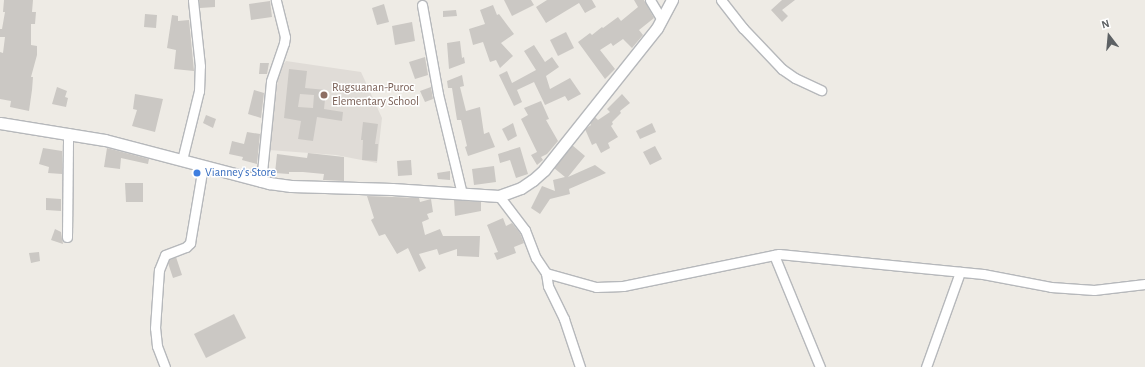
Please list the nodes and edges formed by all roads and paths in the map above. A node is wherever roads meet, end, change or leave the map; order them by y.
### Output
1 (193, 0) edge
2 (276, 0) edge
3 (650, 0) edge
4 (672, 0) edge
5 (721, 0) edge
6 (422, 5) dead end
7 (662, 20) junction
8 (821, 90) dead end
9 (0, 122) edge
10 (68, 133) junction
11 (182, 160) junction
12 (204, 166) junction
13 (262, 182) junction
14 (462, 194) junction
15 (499, 196) junction
16 (68, 238) dead end
17 (774, 255) junction
18 (960, 272) junction
19 (546, 273) junction
20 (1145, 284) edge
21 (165, 367) edge
22 (580, 367) edge
23 (820, 367) edge
24 (926, 367) edge

1 - 11 street
2 - 13 street
3 - 7 street
4 - 7 street
5 - 8 street
6 - 14 street
7 - 15 street
9 - 10 street
10 - 11 street
10 - 16 street
11 - 12 street
12 - 13 street
12 - 21 street
13 - 14 street
14 - 15 street
15 - 19 street
17 - 18 street
17 - 19 street
17 - 23 street
18 - 20 street
18 - 24 street
19 - 22 street

